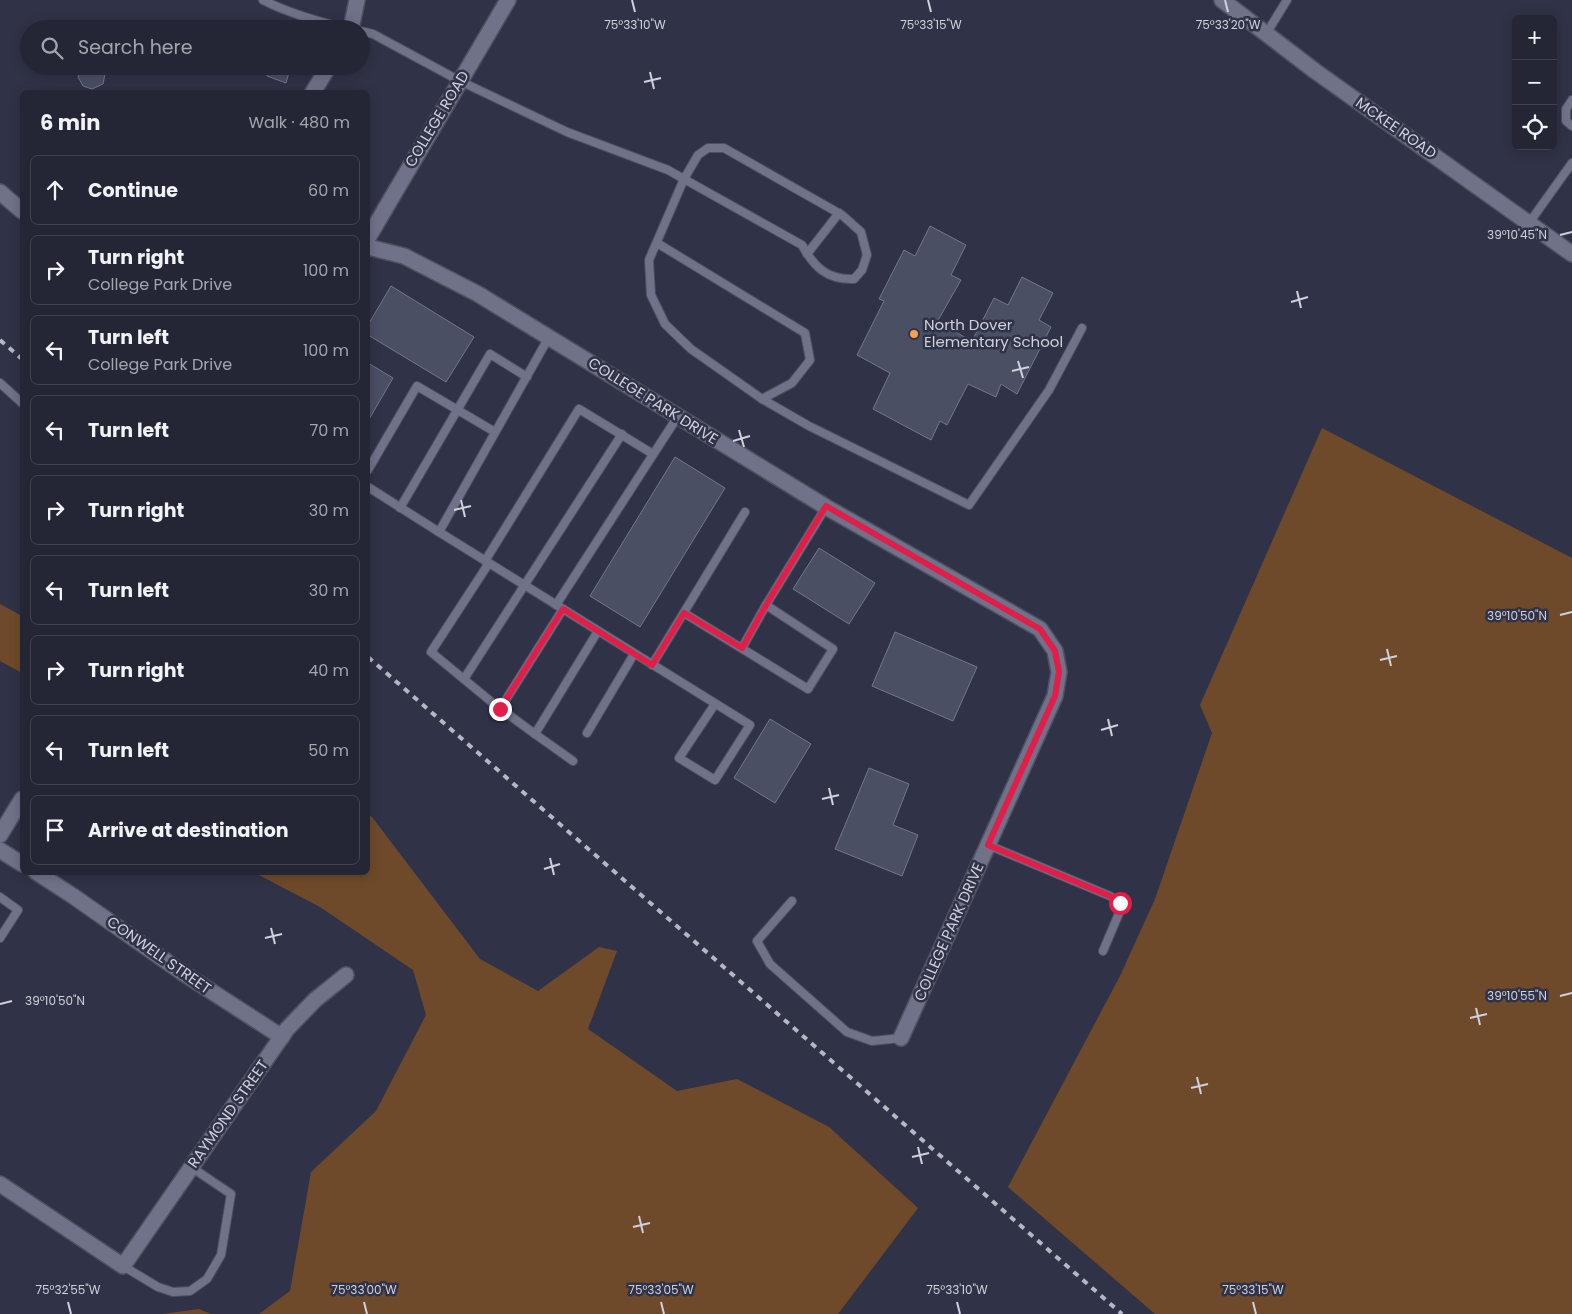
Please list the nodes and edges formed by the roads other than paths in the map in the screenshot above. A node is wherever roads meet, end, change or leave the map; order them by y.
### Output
1 (263, 0) edge
2 (357, 0) edge
3 (508, 0) edge
4 (1222, 0) edge
5 (1287, 0) edge
6 (315, 20) edge
7 (352, 20) edge
8 (370, 33) edge
9 (1266, 34) junction
10 (323, 75) edge
11 (460, 82) junction
12 (314, 90) edge
13 (1572, 100) edge
14 (1572, 126) edge
15 (1572, 163) edge
16 (684, 179) junction
17 (0, 192) edge
18 (20, 209) edge
19 (839, 213) junction
20 (1529, 223) junction
21 (370, 235) edge
22 (657, 242) junction
23 (370, 248) edge
24 (807, 254) junction
25 (1572, 254) edge
26 (1082, 328) dead end
27 (549, 337) junction
28 (527, 377) junction
29 (0, 383) edge
30 (762, 399) junction
31 (20, 401) edge
32 (458, 410) junction
33 (678, 416) junction
34 (496, 432) junction
35 (622, 434) junction
36 (653, 454) junction
37 (370, 467) edge
38 (370, 488) edge
39 (826, 506) junction
40 (400, 508) junction
41 (745, 512) dead end
42 (439, 532) junction
43 (487, 562) junction
44 (525, 586) junction
45 (766, 605) junction
46 (559, 607) junction
47 (684, 613) junction
48 (598, 631) junction
49 (742, 648) junction
50 (634, 654) junction
51 (652, 665) junction
52 (464, 679) junction
53 (715, 704) junction
54 (500, 709) junction
55 (587, 733) dead end
56 (535, 734) junction
57 (574, 761) dead end
58 (20, 802) edge
59 (0, 835) edge
60 (988, 845) junction
61 (0, 850) edge
62 (20, 863) edge
63 (41, 875) edge
64 (0, 898) edge
65 (792, 901) dead end
66 (0, 938) edge
67 (1103, 951) dead end
68 (346, 975) dead end
69 (282, 1037) junction
70 (901, 1038) joint
71 (191, 1167) junction
72 (0, 1184) edge
73 (123, 1266) junction

1 - 6 lane
2 - 7 street
3 - 11 street, COLLEGE ROAD
4 - 9 street, MCKEE ROAD
5 - 9 lane
8 - 11 lane
9 - 20 street, MCKEE ROAD
10 - 12 street
11 - 16 lane
11 - 21 street, COLLEGE ROAD
13 - 14 lane
15 - 20 lane
16 - 19 lane
16 - 22 lane
16 - 24 lane
17 - 18 street
19 - 24 lane
19 - 24 lane
20 - 25 street, MCKEE ROAD
22 - 30 lane
22 - 30 lane
23 - 27 street, COLLEGE PARK DRIVE
26 - 30 lane
27 - 28 lane
27 - 33 street, COLLEGE PARK DRIVE
28 - 32 lane
28 - 34 lane
29 - 31 lane
32 - 34 lane
32 - 37 lane
32 - 40 lane
33 - 36 lane
33 - 39 street, COLLEGE PARK DRIVE
34 - 42 lane
35 - 36 lane
35 - 43 lane
35 - 44 lane
36 - 46 lane
38 - 40 lane
39 - 45 lane
39 - 60 street, COLLEGE PARK DRIVE
40 - 42 lane
41 - 47 lane
42 - 43 lane
43 - 44 lane
43 - 52 lane
44 - 46 lane
44 - 52 lane
45 - 49 lane
45 - 49 lane
46 - 48 lane
46 - 54 lane
47 - 49 lane
47 - 51 lane
48 - 50 lane
48 - 56 lane
50 - 51 lane
50 - 55 lane
51 - 53 lane
52 - 54 lane
53 - 53 lane
54 - 56 lane
56 - 57 lane
58 - 59 street
60 - 67 lane
60 - 70 street, COLLEGE PARK DRIVE
61 - 62 street
63 - 69 street, CONWELL STREET
64 - 66 lane
65 - 70 lane
68 - 69 street, RAYMOND STREET
69 - 71 street, RAYMOND STREET
71 - 73 street, RAYMOND STREET
71 - 73 lane
72 - 73 street

